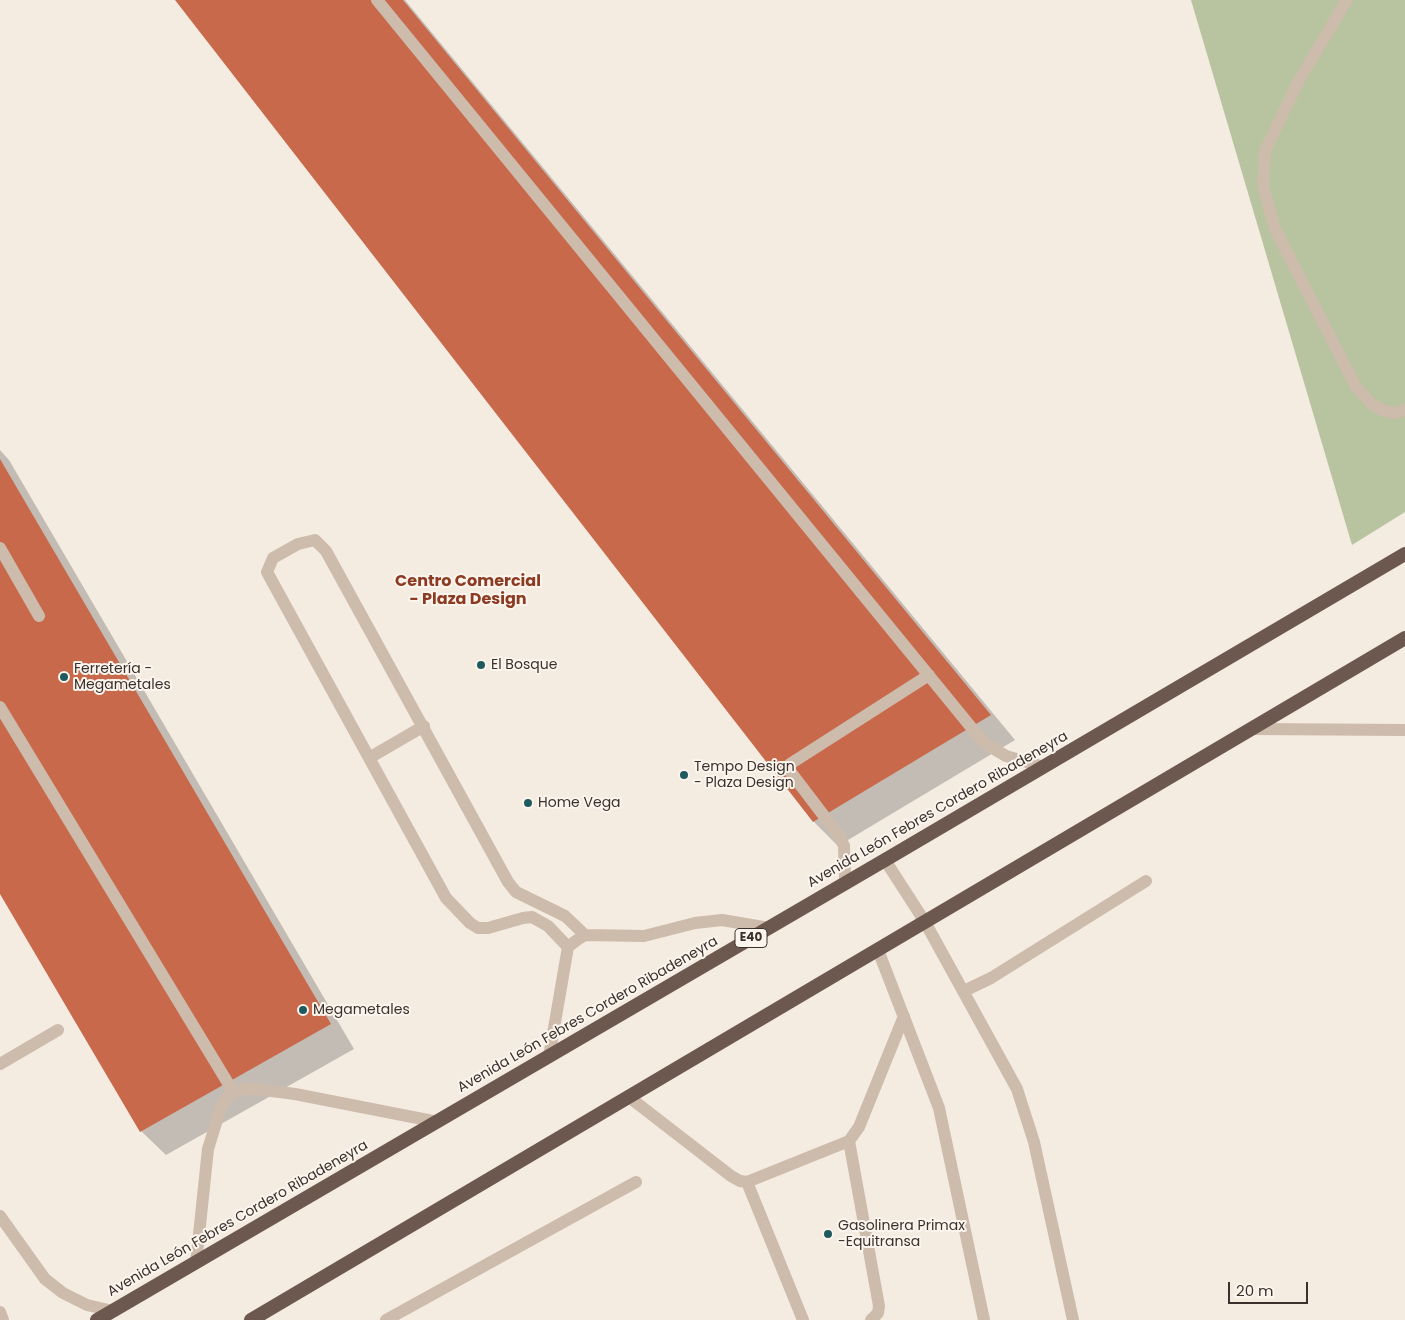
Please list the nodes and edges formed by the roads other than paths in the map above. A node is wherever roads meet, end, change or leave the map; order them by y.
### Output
1 (377, 0) edge
2 (1347, 0) edge
3 (1405, 410) edge
4 (0, 548) edge
5 (1405, 554) edge
6 (39, 616) dead end
7 (1405, 638) edge
8 (929, 675) junction
9 (0, 707) edge
10 (424, 726) junction
11 (1252, 728) junction
12 (1405, 730) edge
13 (369, 758) junction
14 (1044, 767) junction
15 (885, 860) junction
16 (1146, 881) dead end
17 (844, 885) junction
18 (531, 900) junction
19 (523, 918) junction
20 (925, 922) junction
21 (768, 928) junction
22 (584, 935) junction
23 (568, 947) junction
24 (878, 950) junction
25 (964, 991) junction
26 (904, 1016) junction
27 (58, 1030) dead end
28 (548, 1057) junction
29 (0, 1064) edge
30 (234, 1093) junction
31 (629, 1097) junction
32 (438, 1122) junction
33 (849, 1141) junction
34 (636, 1182) dead end
35 (747, 1182) junction
36 (0, 1216) edge
37 (196, 1263) junction
38 (113, 1311) junction
39 (0, 1312) edge
40 (3, 1320) edge
41 (97, 1320) edge
42 (250, 1320) edge
43 (386, 1320) edge
44 (803, 1320) edge
45 (871, 1320) edge
46 (984, 1320) edge
47 (1073, 1320) edge

1 - 8 street
2 - 3 street
4 - 6 street
5 - 14 highway, Avenida León Febres Cordero Ribadeneyra / E40
7 - 11 highway
8 - 14 street
8 - 17 street
9 - 30 street
10 - 13 street
10 - 13 street
10 - 18 street
11 - 12 street
11 - 20 highway
13 - 19 street
14 - 15 highway, Avenida León Febres Cordero Ribadeneyra / E40
15 - 17 highway, Avenida León Febres Cordero Ribadeneyra / E40
15 - 20 street
16 - 25 street
17 - 21 highway, Avenida León Febres Cordero Ribadeneyra / E40
18 - 19 street
18 - 22 street
19 - 23 street
20 - 24 highway
20 - 25 street
21 - 22 street
21 - 28 highway, Avenida León Febres Cordero Ribadeneyra / E40
22 - 23 street
23 - 28 street
24 - 26 street
24 - 31 highway
25 - 47 street
26 - 33 street
26 - 46 street
27 - 29 street
28 - 32 highway, Avenida León Febres Cordero Ribadeneyra / E40
30 - 32 street
30 - 37 street
31 - 35 street
31 - 42 highway
32 - 37 highway, Avenida León Febres Cordero Ribadeneyra / E40
33 - 35 street
33 - 45 street
34 - 43 street
35 - 44 street
36 - 38 street
37 - 38 highway, Avenida León Febres Cordero Ribadeneyra / E40
38 - 41 highway, Avenida León Febres Cordero Ribadeneyra / E40
39 - 40 street

